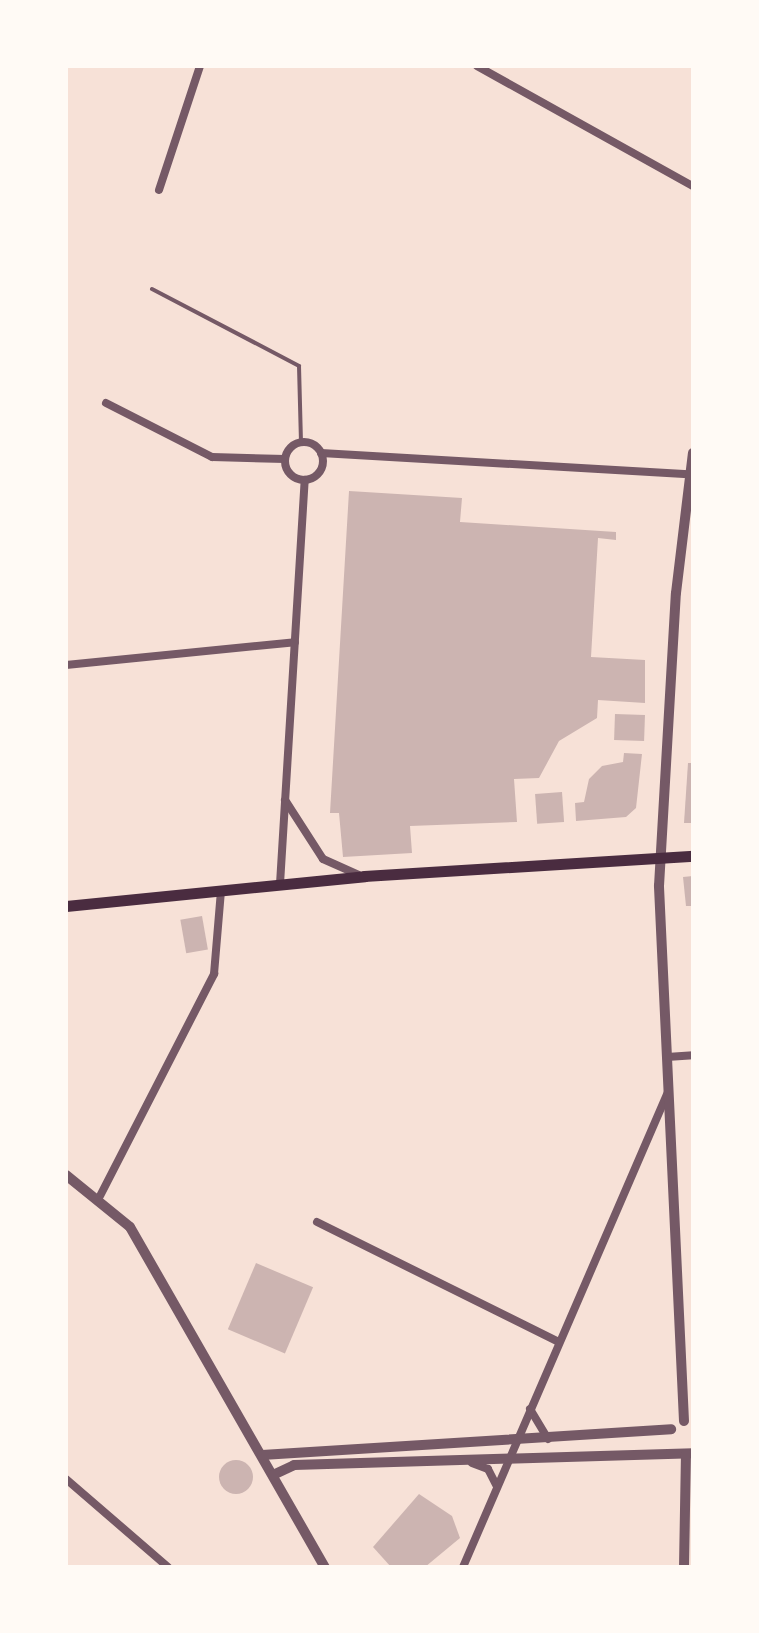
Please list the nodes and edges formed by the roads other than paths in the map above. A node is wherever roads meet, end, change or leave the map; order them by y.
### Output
1 (200, 66) edge
2 (477, 66) edge
3 (693, 186) edge
4 (159, 190) dead end
5 (152, 289) dead end
6 (106, 403) dead end
7 (301, 442) junction
8 (321, 453) junction
9 (693, 453) edge
10 (285, 459) junction
11 (688, 474) junction
12 (305, 480) junction
13 (295, 642) junction
14 (66, 665) edge
15 (285, 800) junction
16 (693, 856) edge
17 (662, 858) junction
18 (364, 876) junction
19 (280, 884) junction
20 (221, 890) junction
21 (66, 906) edge
22 (693, 1055) edge
23 (667, 1057) junction
24 (668, 1092) junction
25 (66, 1175) edge
26 (100, 1196) junction
27 (317, 1222) dead end
28 (557, 1341) junction
29 (530, 1409) junction
30 (688, 1422) edge
31 (671, 1429) junction
32 (549, 1440) junction
33 (516, 1442) junction
34 (420, 1446) junction
35 (674, 1450) junction
36 (689, 1453) edge
37 (262, 1455) junction
38 (508, 1458) junction
39 (456, 1461) junction
40 (420, 1462) junction
41 (273, 1475) junction
42 (66, 1479) edge
43 (496, 1485) junction
44 (168, 1567) edge
45 (325, 1567) edge
46 (463, 1567) edge
47 (684, 1567) edge

1 - 4 street
2 - 3 street
5 - 7 lane
6 - 10 street
7 - 8 street
7 - 10 street
8 - 11 street
8 - 12 street
9 - 11 street
10 - 12 street
11 - 17 street
12 - 13 street
13 - 14 street
13 - 15 street
15 - 18 street
15 - 19 street
16 - 17 main road
17 - 18 main road
17 - 23 street
18 - 19 main road
19 - 20 main road
20 - 21 main road
20 - 26 street
22 - 23 street
23 - 24 street
24 - 28 street
24 - 30 street
25 - 26 street
26 - 37 street
27 - 28 street
28 - 29 street
29 - 32 street
29 - 33 street
30 - 31 street
31 - 32 street
31 - 35 street
32 - 33 street
33 - 34 street
33 - 38 street
34 - 37 street
34 - 40 street
35 - 36 street
35 - 38 street
36 - 47 street
37 - 41 street
38 - 39 street
38 - 43 street
39 - 40 street
39 - 43 street
40 - 41 street
41 - 45 street
42 - 44 street
43 - 46 street

